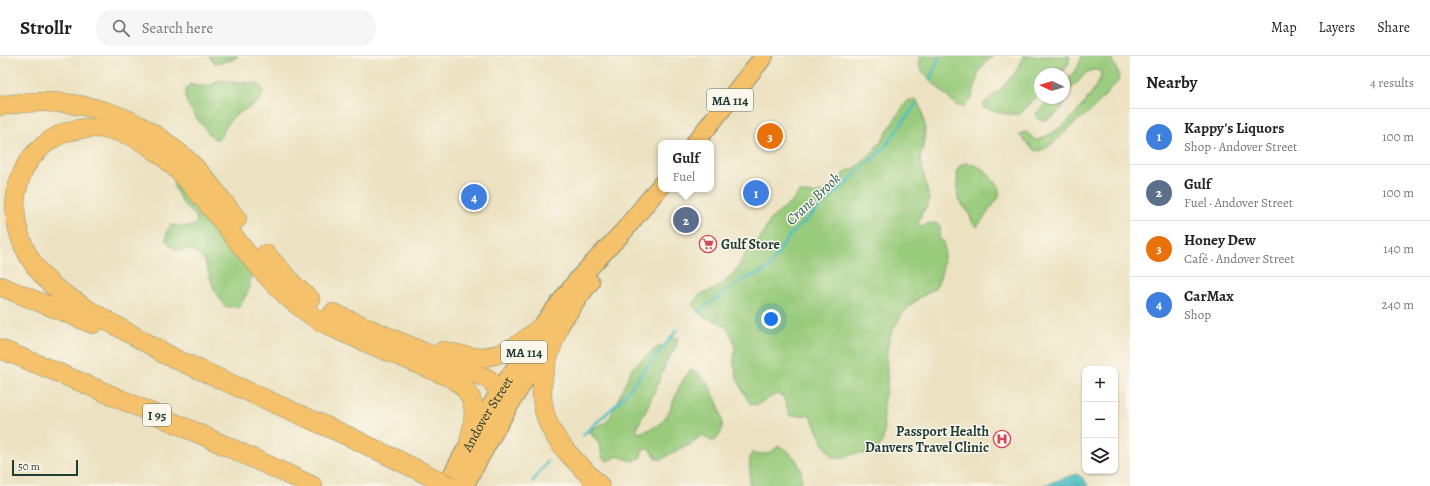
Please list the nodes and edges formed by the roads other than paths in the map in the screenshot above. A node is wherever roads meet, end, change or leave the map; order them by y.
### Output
1 (764, 56) edge
2 (0, 106) edge
3 (697, 140) edge
4 (658, 189) edge
5 (622, 233) junction
6 (0, 286) edge
7 (560, 323) junction
8 (542, 326) junction
9 (404, 343) junction
10 (0, 349) edge
11 (174, 358) junction
12 (500, 391) junction
13 (497, 426) junction
14 (469, 443) junction
15 (313, 486) edge
16 (446, 486) edge
17 (450, 486) edge
18 (464, 486) edge
19 (600, 486) edge

1 - 3 highway, MA 114
2 - 9 highway
4 - 5 highway, Andover Street / MA 114
5 - 7 highway, Andover Street / MA 114
5 - 8 highway, Andover Street / MA 114
6 - 11 highway
7 - 13 highway, Andover Street / MA 114
7 - 19 highway
8 - 9 highway
8 - 12 highway, Andover Street / MA 114
9 - 12 highway
10 - 15 highway, I 95
11 - 14 highway
11 - 17 highway, bridge
12 - 13 highway
12 - 14 highway, Andover Street / MA 114
13 - 18 highway, Andover Street / MA 114
14 - 16 highway, Andover Street / MA 114

